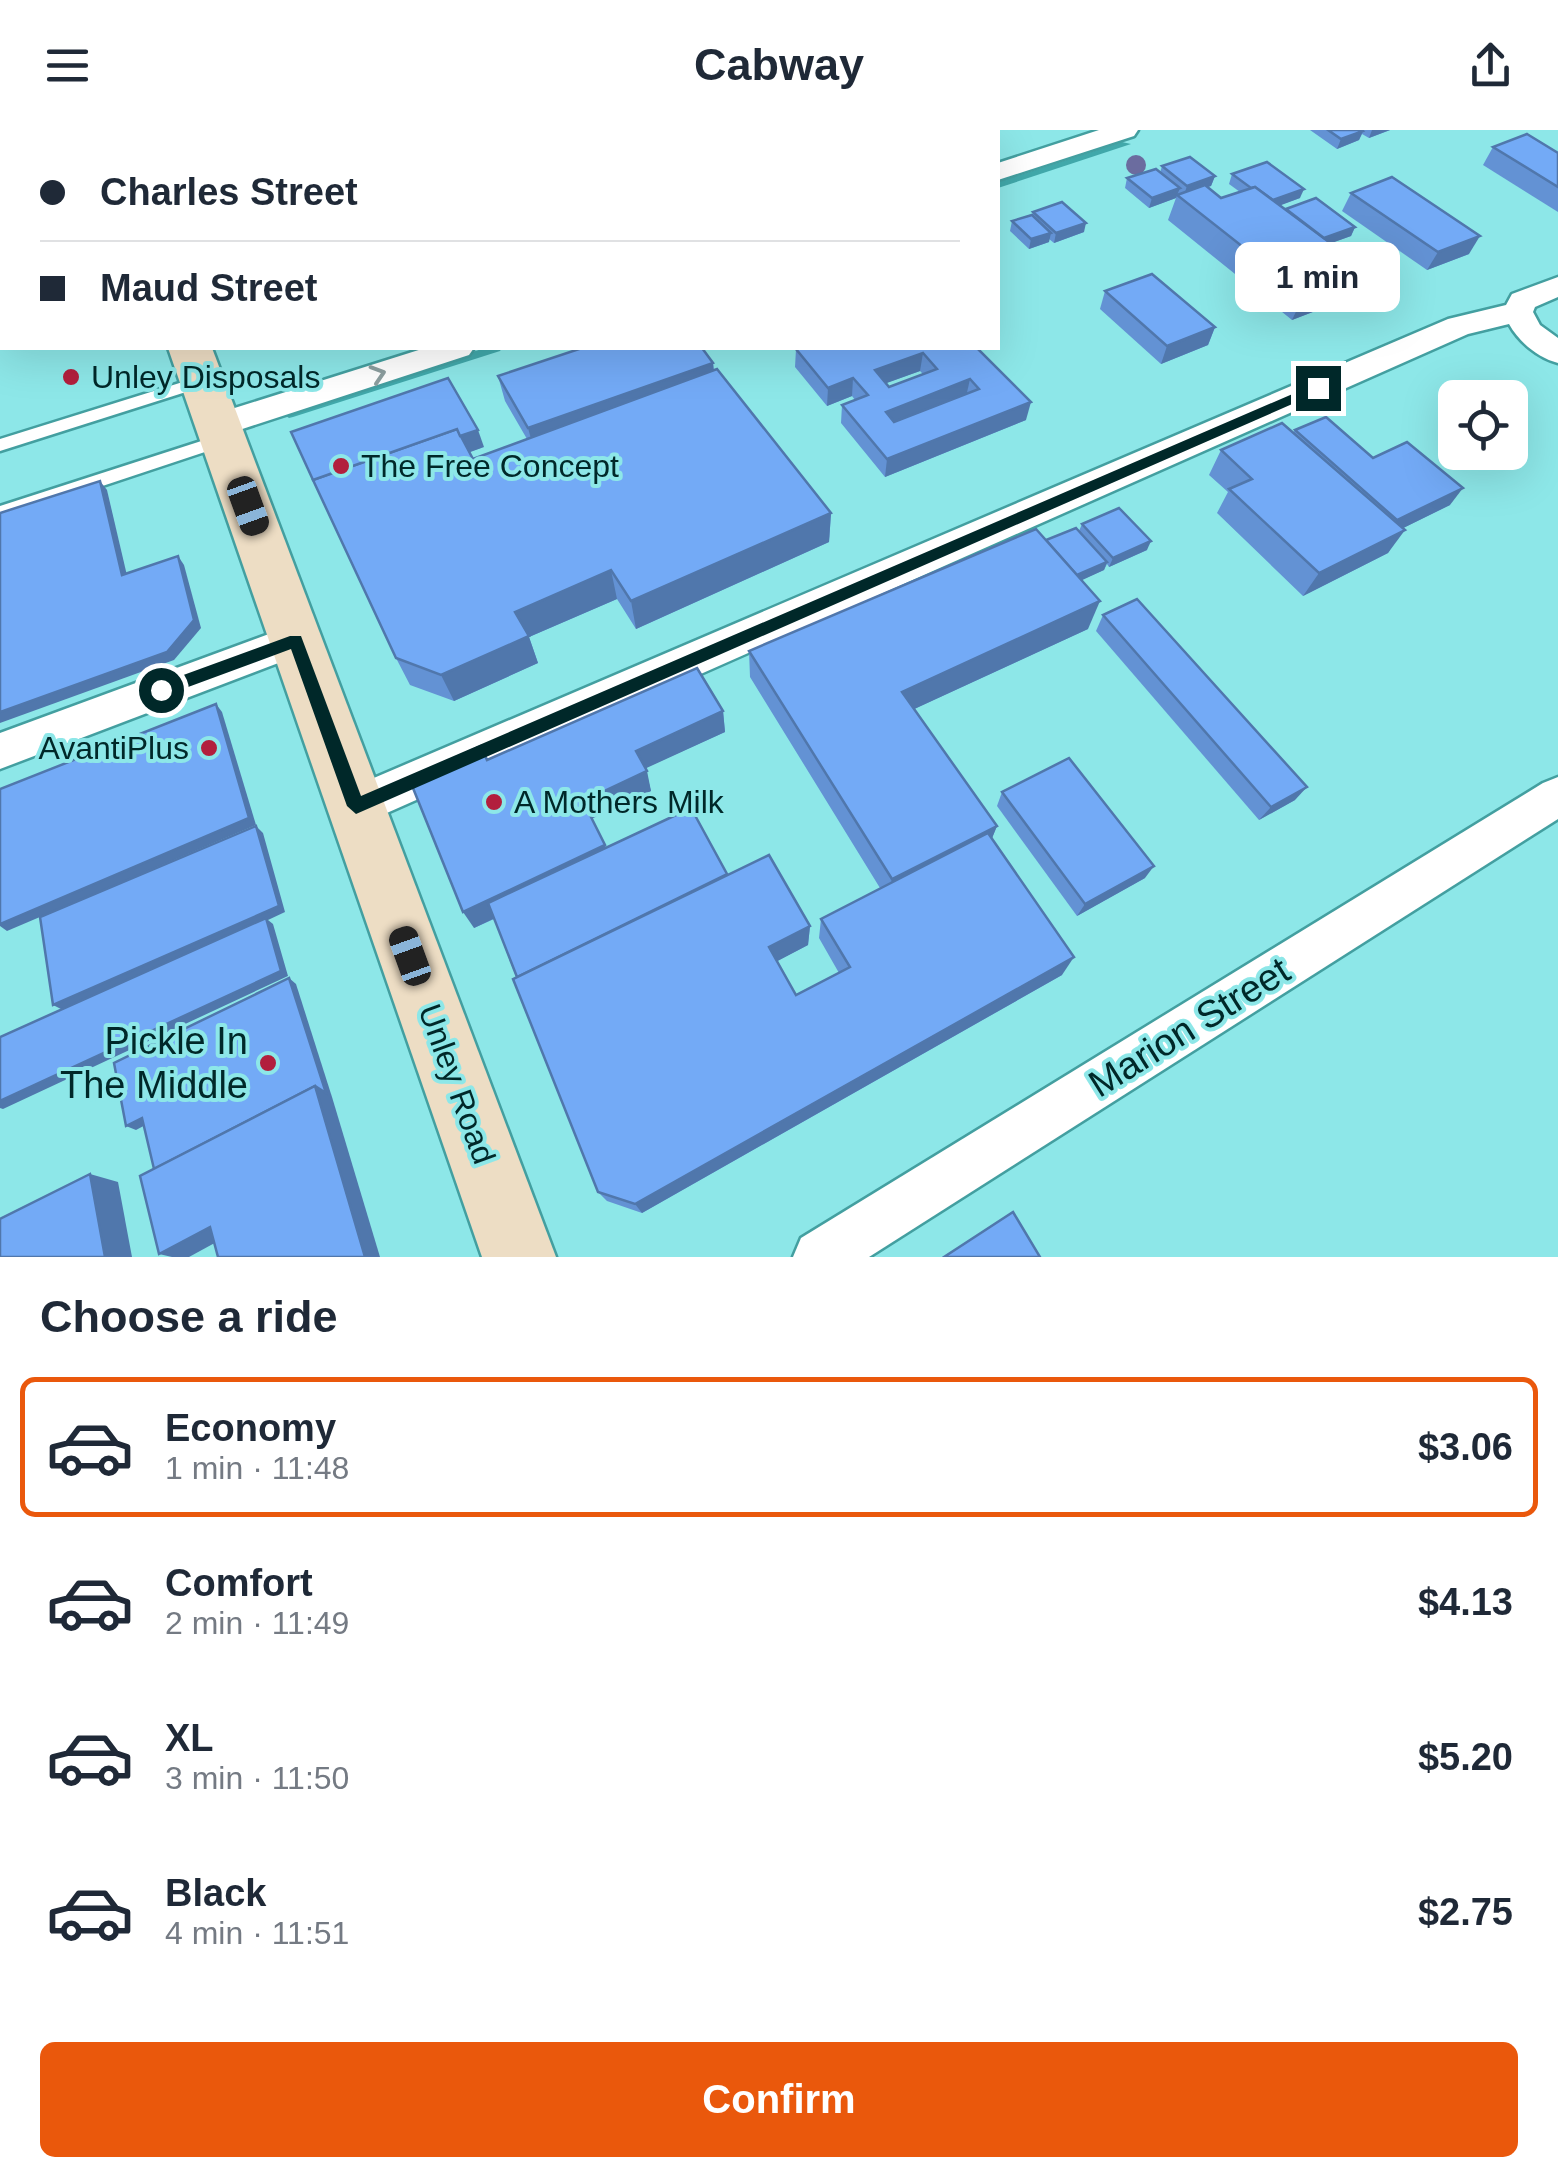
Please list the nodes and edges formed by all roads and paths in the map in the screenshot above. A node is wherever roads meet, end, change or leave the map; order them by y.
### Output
1 (1126, 130) edge
2 (1000, 171) edge
3 (1558, 286) edge
4 (1518, 312) junction
5 (448, 350) edge
6 (1558, 353) edge
7 (208, 398) edge
8 (0, 445) edge
9 (0, 513) edge
10 (296, 640) junction
11 (0, 750) edge
12 (1558, 796) edge
13 (356, 806) junction
14 (520, 1257) edge
15 (820, 1257) edge

1 - 2 street
3 - 4 street
4 - 6 street
4 - 13 street
7 -> 5 street
7 - 8 lane
7 - 9 lane
7 - 10 main road, Unley Road
10 - 11 street
10 - 13 main road, Unley Road
12 - 15 street, Marion Street
13 - 14 main road, Unley Road

